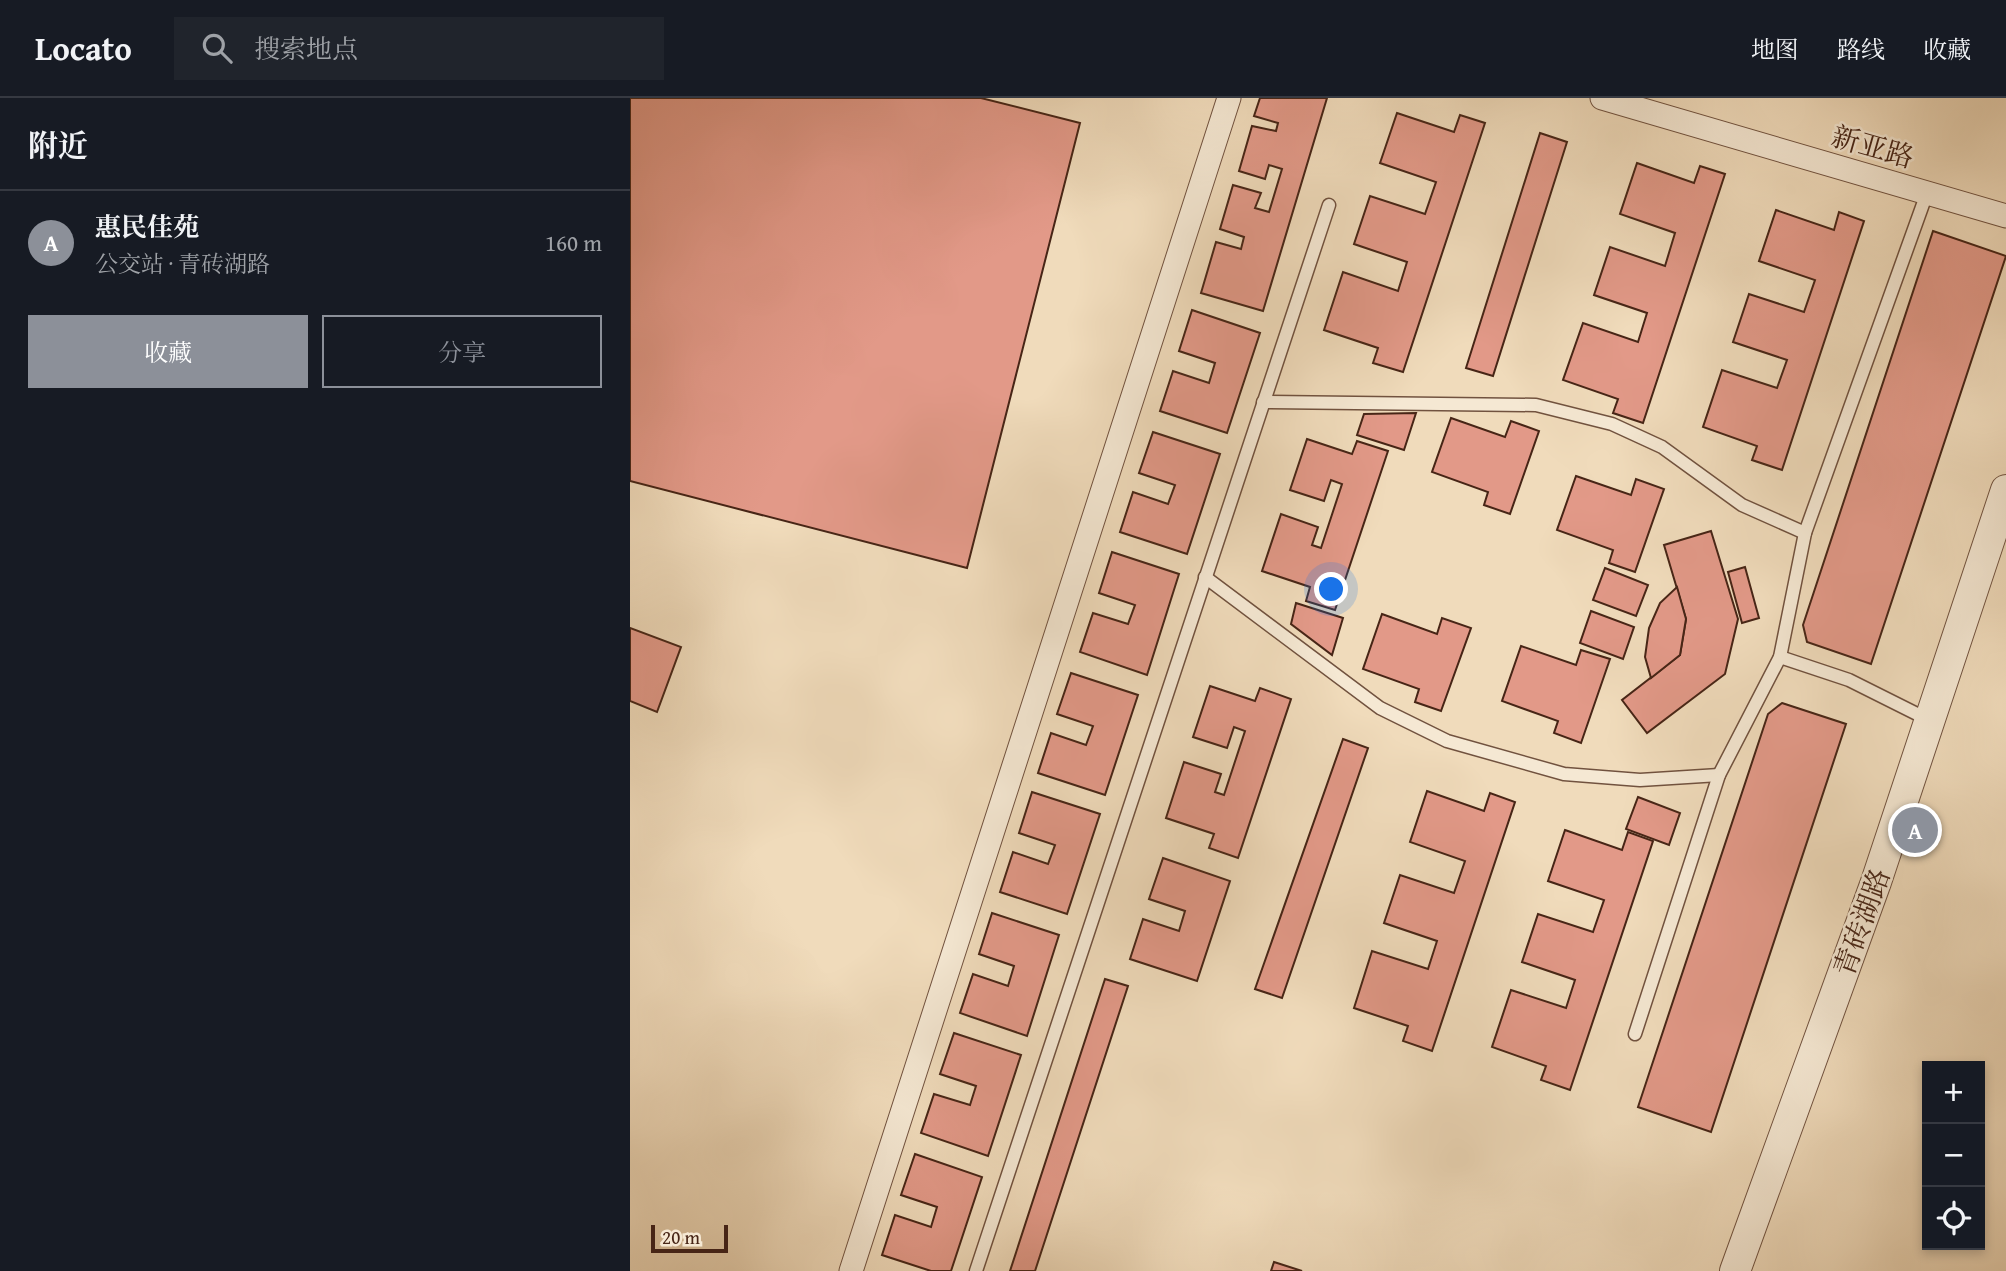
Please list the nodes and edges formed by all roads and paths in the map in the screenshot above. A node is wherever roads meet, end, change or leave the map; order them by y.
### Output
1 (1228, 98) edge
2 (1602, 98) edge
3 (1927, 193) junction
4 (1329, 205) dead end
5 (2006, 216) edge
6 (1264, 401) junction
7 (2006, 490) edge
8 (1805, 533) junction
9 (1205, 577) junction
10 (1780, 657) junction
11 (1930, 720) junction
12 (1719, 775) junction
13 (1636, 1034) dead end
14 (851, 1271) edge
15 (976, 1271) edge
16 (1735, 1271) edge

1 - 14 street
2 - 3 street, 新亚路
3 - 5 street, 新亚路
3 - 8 lane
4 - 6 lane
6 - 8 lane
6 - 9 lane
7 - 11 street, 青砖湖路
8 - 10 lane
9 - 12 lane
9 - 15 lane
10 - 11 lane
10 - 12 lane
11 - 16 street, 青砖湖路
12 - 13 lane

